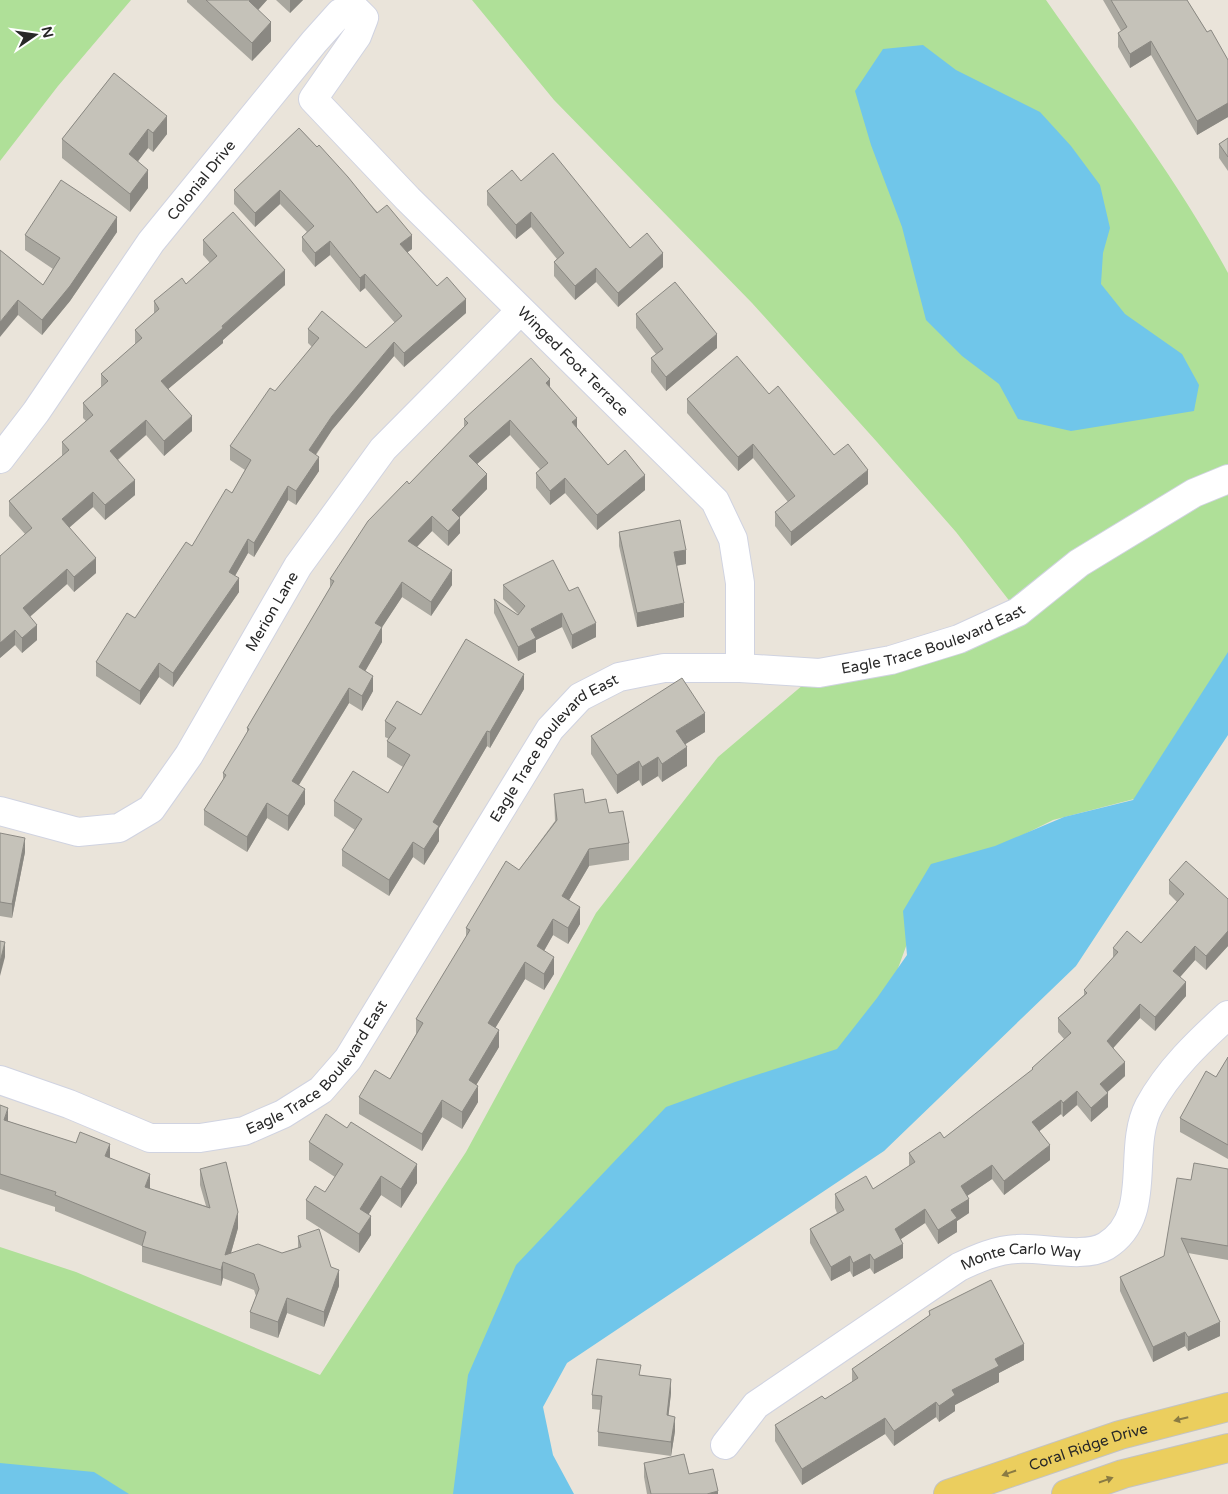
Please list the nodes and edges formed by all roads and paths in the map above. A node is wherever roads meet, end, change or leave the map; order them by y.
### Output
1 (313, 99) joint
2 (520, 311) junction
3 (0, 459) edge
4 (1228, 479) edge
5 (740, 668) junction
6 (0, 811) edge
7 (1228, 1015) edge
8 (0, 1080) edge
9 (1228, 1407) edge
10 (724, 1445) dead end
11 (1228, 1448) edge
12 (948, 1494) edge
13 (1066, 1494) edge

1 - 2 street, Winged Foot Terrace
1 - 3 street, Colonial Drive
2 - 5 street, Winged Foot Terrace
2 - 6 street, Merion Lane
4 - 5 street, Eagle Trace Boulevard East
5 - 8 street, Eagle Trace Boulevard East
7 - 10 street, Monte Carlo Way
9 -> 12 main road, Coral Ridge Drive
13 -> 11 main road

